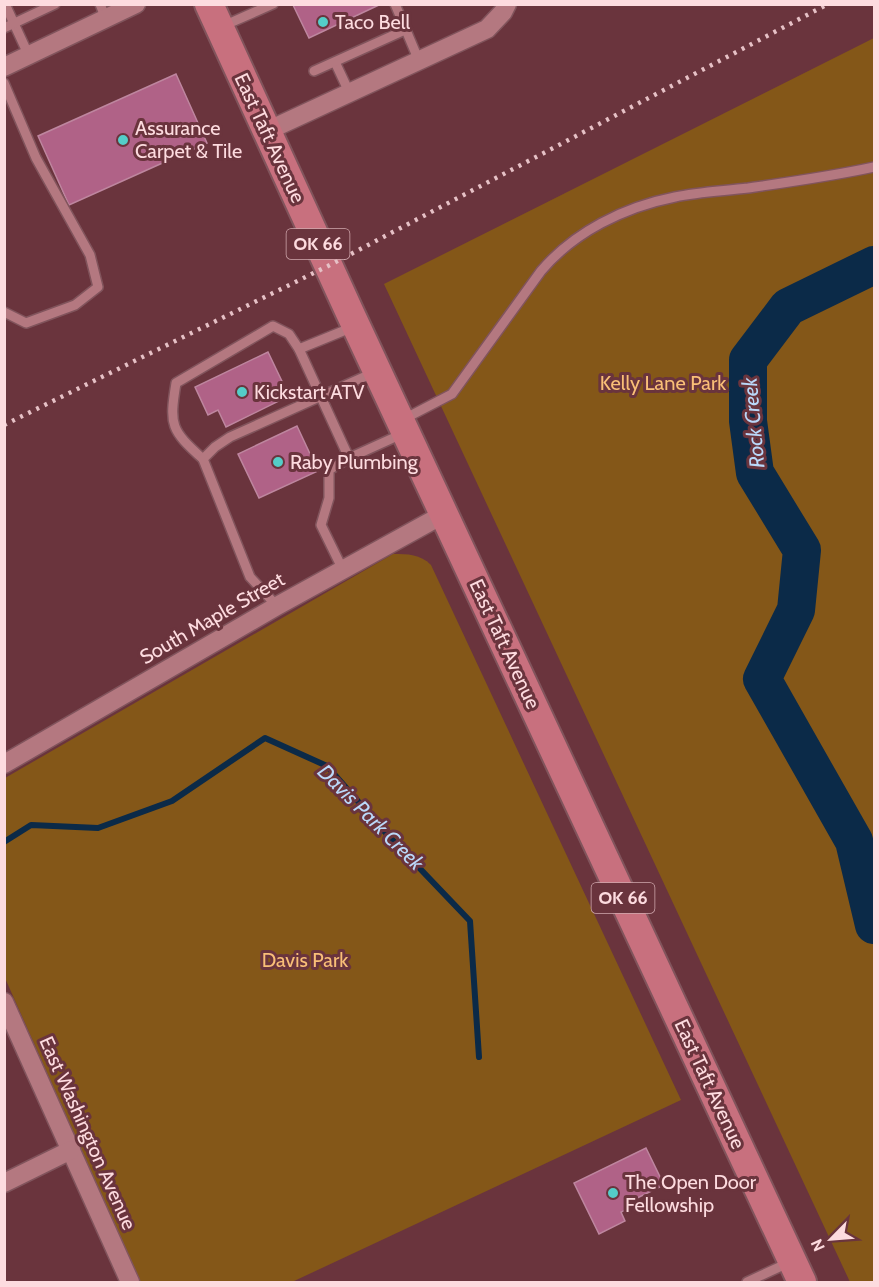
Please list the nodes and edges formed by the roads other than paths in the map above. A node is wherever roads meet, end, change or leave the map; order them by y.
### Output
1 (5, 4) edge
2 (55, 4) edge
3 (136, 4) edge
4 (273, 4) edge
5 (395, 4) edge
6 (504, 7) edge
7 (103, 12) edge
8 (214, 16) edge
9 (9, 25) edge
10 (405, 30) junction
11 (29, 56) junction
12 (419, 61) junction
13 (335, 62) junction
14 (4, 67) edge
15 (314, 71) dead end
16 (4, 82) edge
17 (350, 94) junction
18 (267, 131) junction
19 (874, 167) edge
20 (4, 312) edge
21 (356, 326) junction
22 (299, 349) junction
23 (377, 371) junction
24 (320, 397) junction
25 (403, 427) junction
26 (349, 458) junction
27 (203, 459) junction
28 (444, 514) junction
29 (343, 570) junction
30 (277, 606) junction
31 (4, 764) edge
32 (4, 1002) edge
33 (70, 1150) junction
34 (4, 1183) edge
35 (797, 1272) edge
36 (130, 1282) edge
37 (747, 1282) edge

1 - 9 lane
2 - 9 lane
3 - 7 street
4 - 8 lane
5 - 10 lane
6 - 12 street
7 - 11 street
8 - 18 main road, East Taft Avenue / OK 66
9 - 11 lane
10 - 12 lane
10 - 13 lane
11 - 14 street
12 - 17 street
13 - 15 lane
13 - 17 lane
16 - 20 lane
17 - 18 street
18 - 21 main road, East Taft Avenue / OK 66
19 - 25 lane
21 - 22 lane
21 - 23 main road, East Taft Avenue / OK 66
22 - 24 lane
22 - 27 lane
23 - 24 lane
23 - 25 main road, East Taft Avenue / OK 66
24 - 26 lane
24 - 27 lane
25 - 26 lane
25 - 28 main road, East Taft Avenue / OK 66
26 - 29 lane
27 - 30 lane
28 - 29 street, South Maple Street
28 - 35 main road, East Taft Avenue / OK 66
29 - 30 street, South Maple Street
30 - 31 street, South Maple Street
32 - 33 street, East Washington Avenue
33 - 34 street
33 - 36 street, East Washington Avenue
35 - 37 lane

